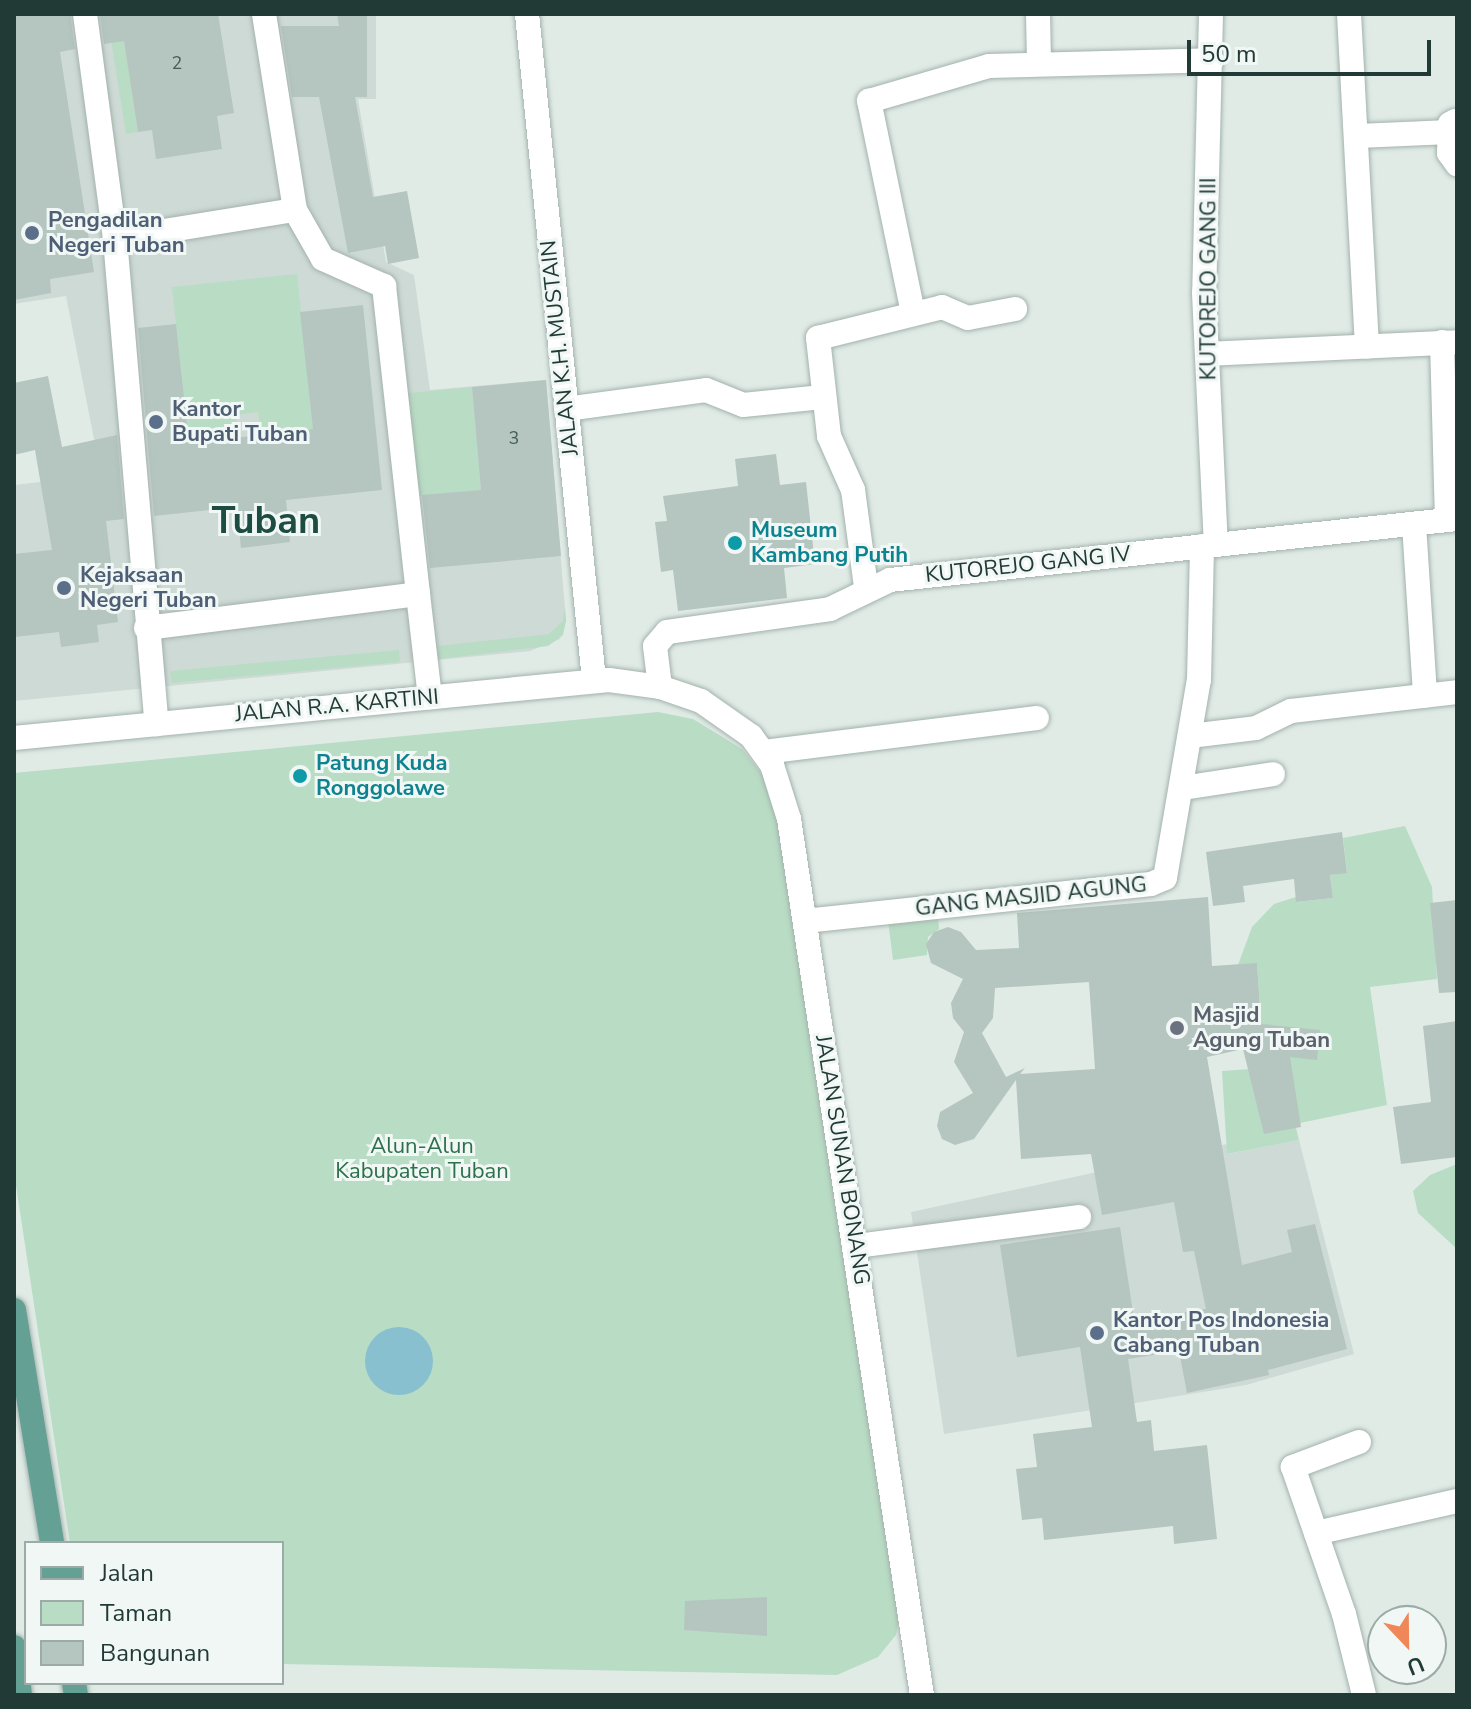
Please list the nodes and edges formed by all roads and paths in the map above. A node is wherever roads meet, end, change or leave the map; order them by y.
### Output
1 (85, 14) edge
2 (264, 14) edge
3 (527, 14) edge
4 (1038, 14) edge
5 (1211, 14) edge
6 (1349, 14) edge
7 (1212, 60) junction
8 (1039, 63) junction
9 (1453, 126) edge
10 (1358, 136) junction
11 (1457, 164) edge
12 (295, 210) junction
13 (115, 239) junction
14 (1015, 309) dead end
15 (913, 313) junction
16 (1450, 342) edge
17 (1367, 347) junction
18 (1207, 354) junction
19 (823, 397) junction
20 (566, 409) junction
21 (1452, 520) edge
22 (1414, 524) junction
23 (1209, 545) junction
24 (866, 587) junction
25 (418, 594) junction
26 (146, 628) junction
27 (594, 681) junction
28 (660, 687) junction
29 (1457, 692) edge
30 (1425, 696) junction
31 (430, 697) junction
32 (1037, 718) dead end
33 (157, 724) junction
34 (1190, 736) junction
35 (14, 738) edge
36 (764, 752) junction
37 (1273, 774) dead end
38 (1182, 788) junction
39 (805, 921) junction
40 (1079, 1217) dead end
41 (856, 1246) junction
42 (14, 1310) edge
43 (1359, 1442) dead end
44 (1457, 1501) edge
45 (1316, 1533) junction
46 (52, 1541) edge
47 (922, 1695) edge
48 (1364, 1695) edge

1 - 13 street
2 - 12 street
3 - 20 street, JALAN K.H. MUSTAIN
4 - 8 street
5 - 7 street, KUTOREJO GANG III
6 - 10 street
7 - 8 street
7 - 18 street, KUTOREJO GANG III
8 - 15 street
9 - 10 street
9 - 11 street
10 - 17 street
12 - 13 street
12 - 25 street
13 - 26 street
14 - 15 street
15 - 19 street
16 - 17 street
16 - 21 street
17 - 18 street
18 - 23 street, KUTOREJO GANG III
19 - 20 street
19 - 24 street
20 - 27 street, JALAN K.H. MUSTAIN
21 - 22 street, KUTOREJO GANG IV
22 - 23 street, KUTOREJO GANG IV
22 - 30 street
23 - 24 street, KUTOREJO GANG IV
23 - 34 street, KUTOREJO GANG III
24 - 28 street, KUTOREJO GANG IV
25 - 26 street
25 - 31 street
26 - 33 street
27 - 28 street, JALAN R.A. KARTINI
27 - 31 street, JALAN R.A. KARTINI
28 - 36 street, JALAN SUNAN BONANG
29 - 30 street
30 - 34 street
31 - 33 street, JALAN R.A. KARTINI
32 - 36 street
33 - 35 street, JALAN R.A. KARTINI
34 - 38 street, GANG MASJID AGUNG
36 - 39 street, JALAN SUNAN BONANG
37 - 38 street
38 - 39 street, GANG MASJID AGUNG
39 - 41 street, JALAN SUNAN BONANG
40 - 41 street
41 - 47 street, JALAN SUNAN BONANG
42 - 46 main road
43 - 45 street
44 - 45 street
45 - 48 street

